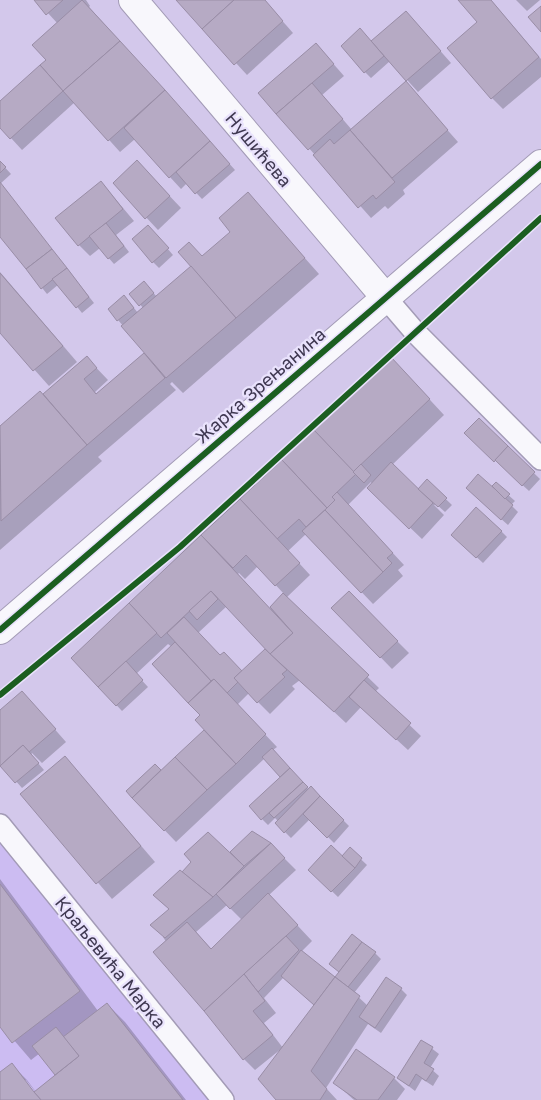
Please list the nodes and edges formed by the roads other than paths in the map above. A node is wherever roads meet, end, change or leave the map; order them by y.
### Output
1 (133, 0) edge
2 (541, 164) edge
3 (385, 297) junction
4 (541, 459) edge
5 (0, 630) edge
6 (0, 825) edge
7 (223, 1100) edge

1 - 3 street, Нушићева
2 - 3 street, Жарка Зрењанина
3 - 4 lane
3 - 5 street, Жарка Зрењанина
6 - 7 lane, Краљевића Марка

